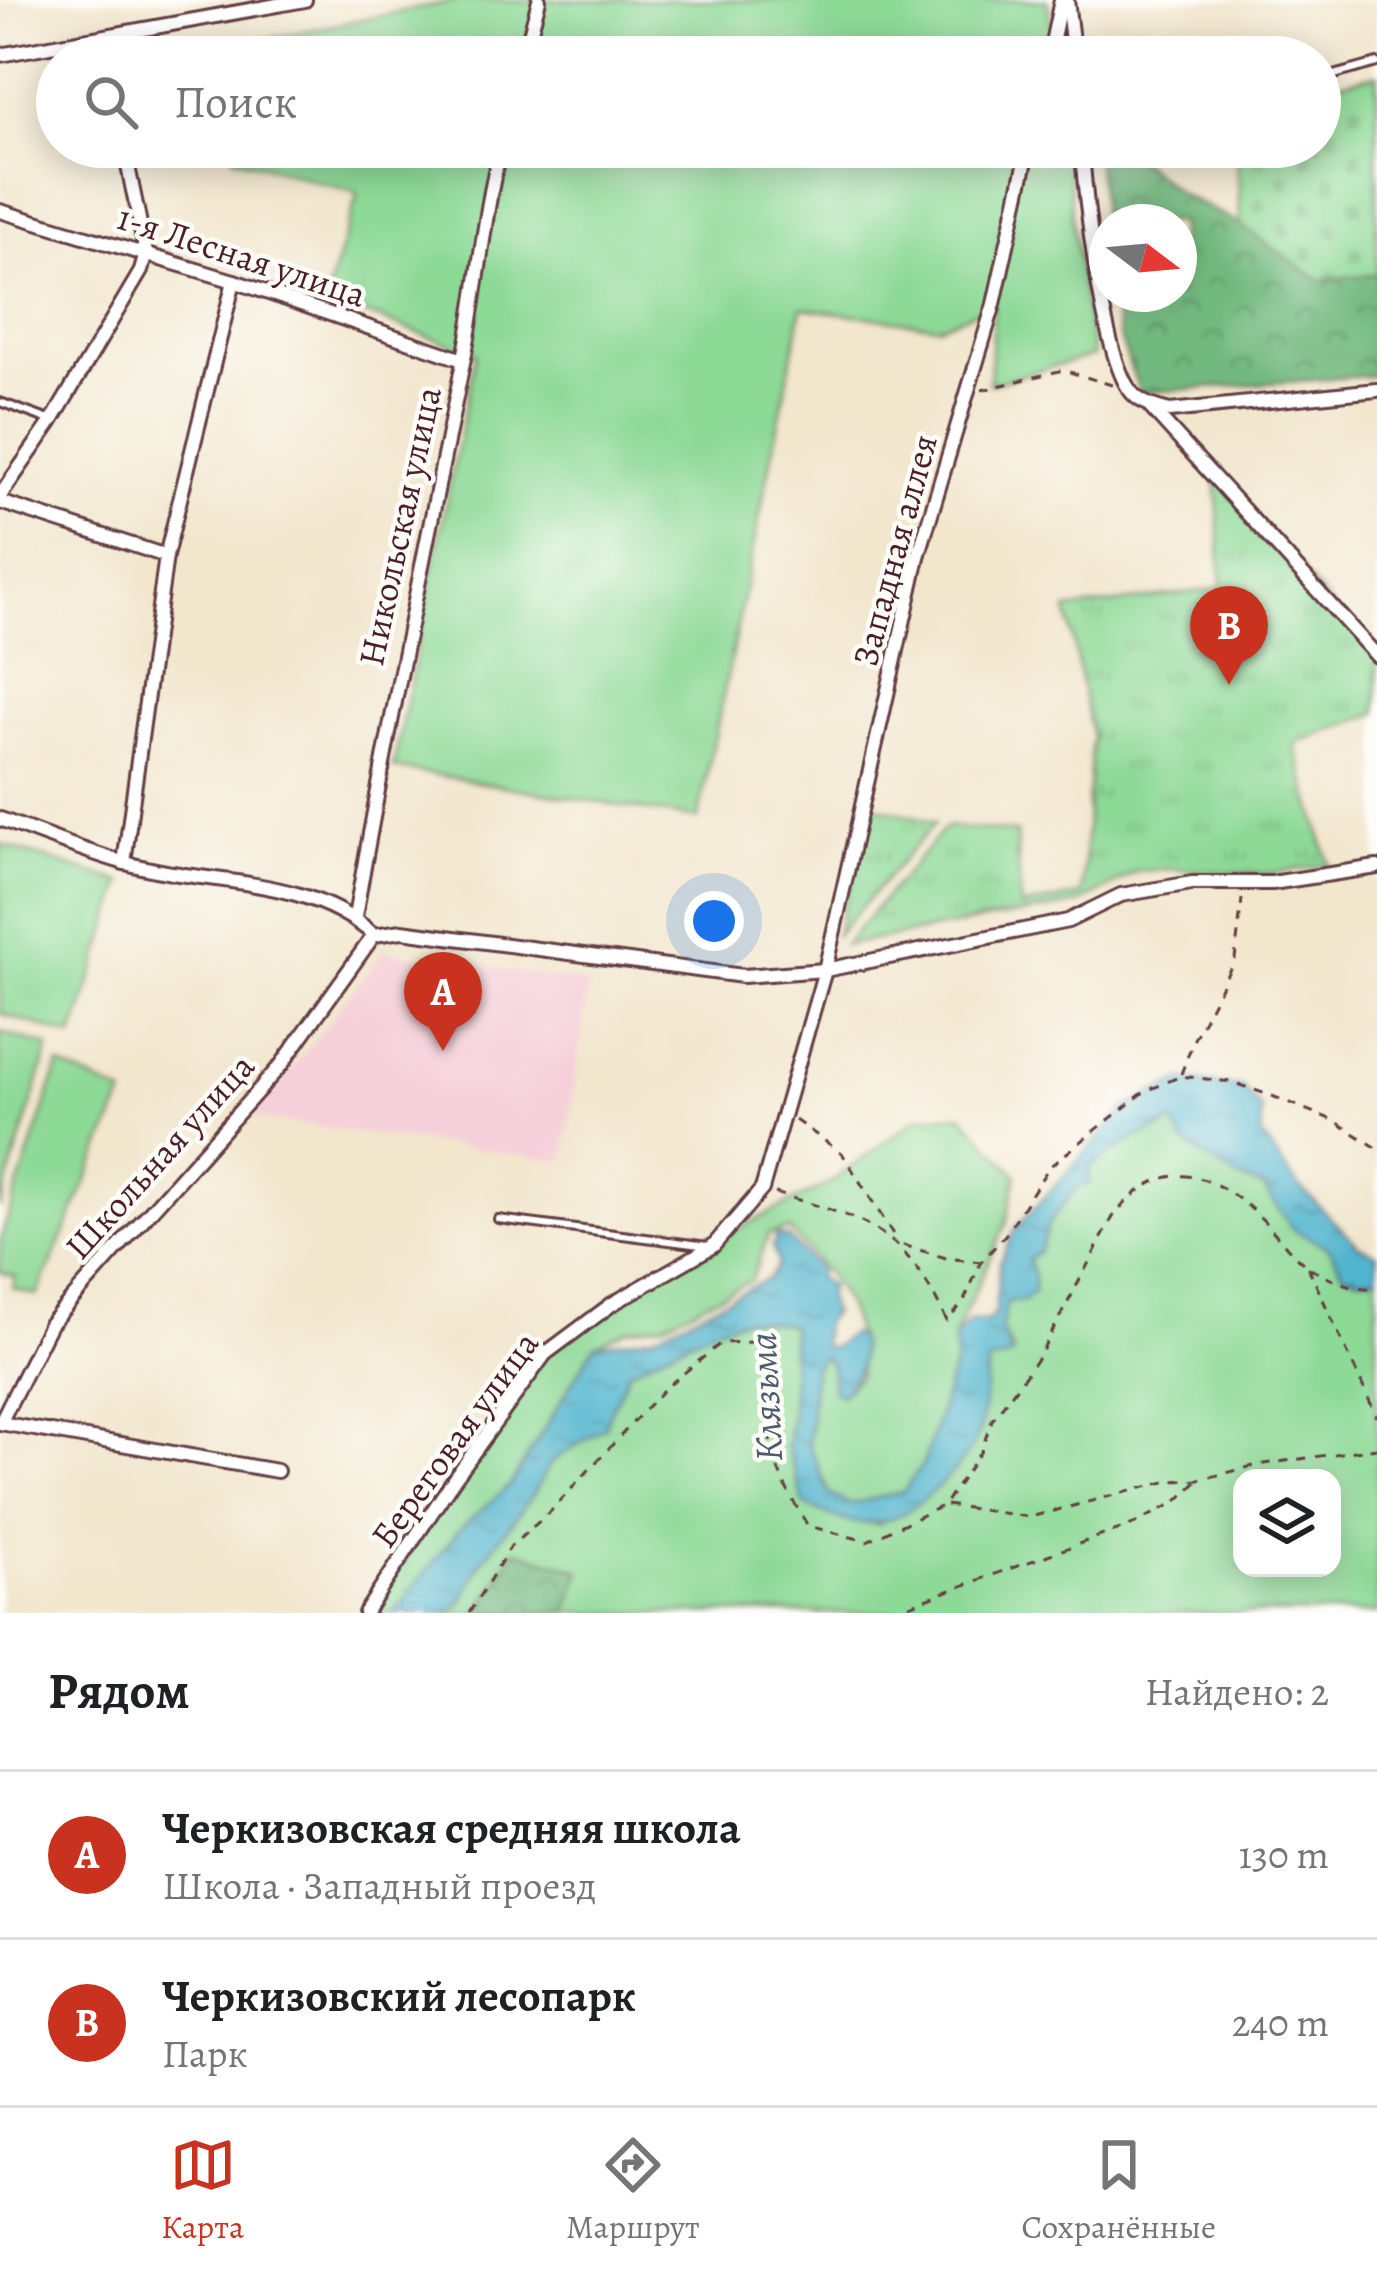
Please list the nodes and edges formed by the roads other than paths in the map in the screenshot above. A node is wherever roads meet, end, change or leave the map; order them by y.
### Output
1 (305, 0) edge
2 (538, 0) edge
3 (1064, 0) edge
4 (117, 36) edge
5 (529, 36) edge
6 (1055, 36) edge
7 (1070, 36) edge
8 (36, 50) edge
9 (0, 56) edge
10 (1377, 63) edge
11 (1341, 74) edge
12 (128, 168) edge
13 (495, 168) edge
14 (1024, 168) edge
15 (1085, 168) edge
16 (0, 212) edge
17 (146, 253) junction
18 (233, 281) junction
19 (463, 360) junction
20 (1377, 390) edge
21 (0, 401) edge
22 (1149, 406) junction
23 (52, 421) junction
24 (0, 499) edge
25 (166, 556) junction
26 (1377, 656) edge
27 (0, 819) edge
28 (124, 863) junction
29 (1377, 867) edge
30 (355, 917) junction
31 (374, 935) junction
32 (825, 970) junction
33 (497, 1219) dead end
34 (713, 1246) junction
35 (0, 1424) edge
36 (277, 1471) dead end
37 (365, 1613) edge

1 - 4 street
2 - 5 street
3 - 6 street
3 - 7 street
8 - 9 street
10 - 11 lane
12 - 17 street
13 - 19 street, Никольская улица
14 - 32 street, Западная аллея
15 - 22 street
16 - 17 street, 1-я Лесная улица
17 - 18 street, 1-я Лесная улица
17 - 23 street
18 - 19 street, 1-я Лесная улица
18 - 25 street
19 - 30 street, Никольская улица
20 - 22 street
21 - 23 lane
22 - 26 street
23 - 24 street
24 - 25 street
25 - 28 street
27 - 28 street
28 - 30 street
29 - 32 street
30 - 31 street
31 - 32 street
31 - 35 street, Школьная улица
32 - 34 street, Береговая улица
33 - 34 lane
34 - 37 street, Береговая улица
35 - 36 street

